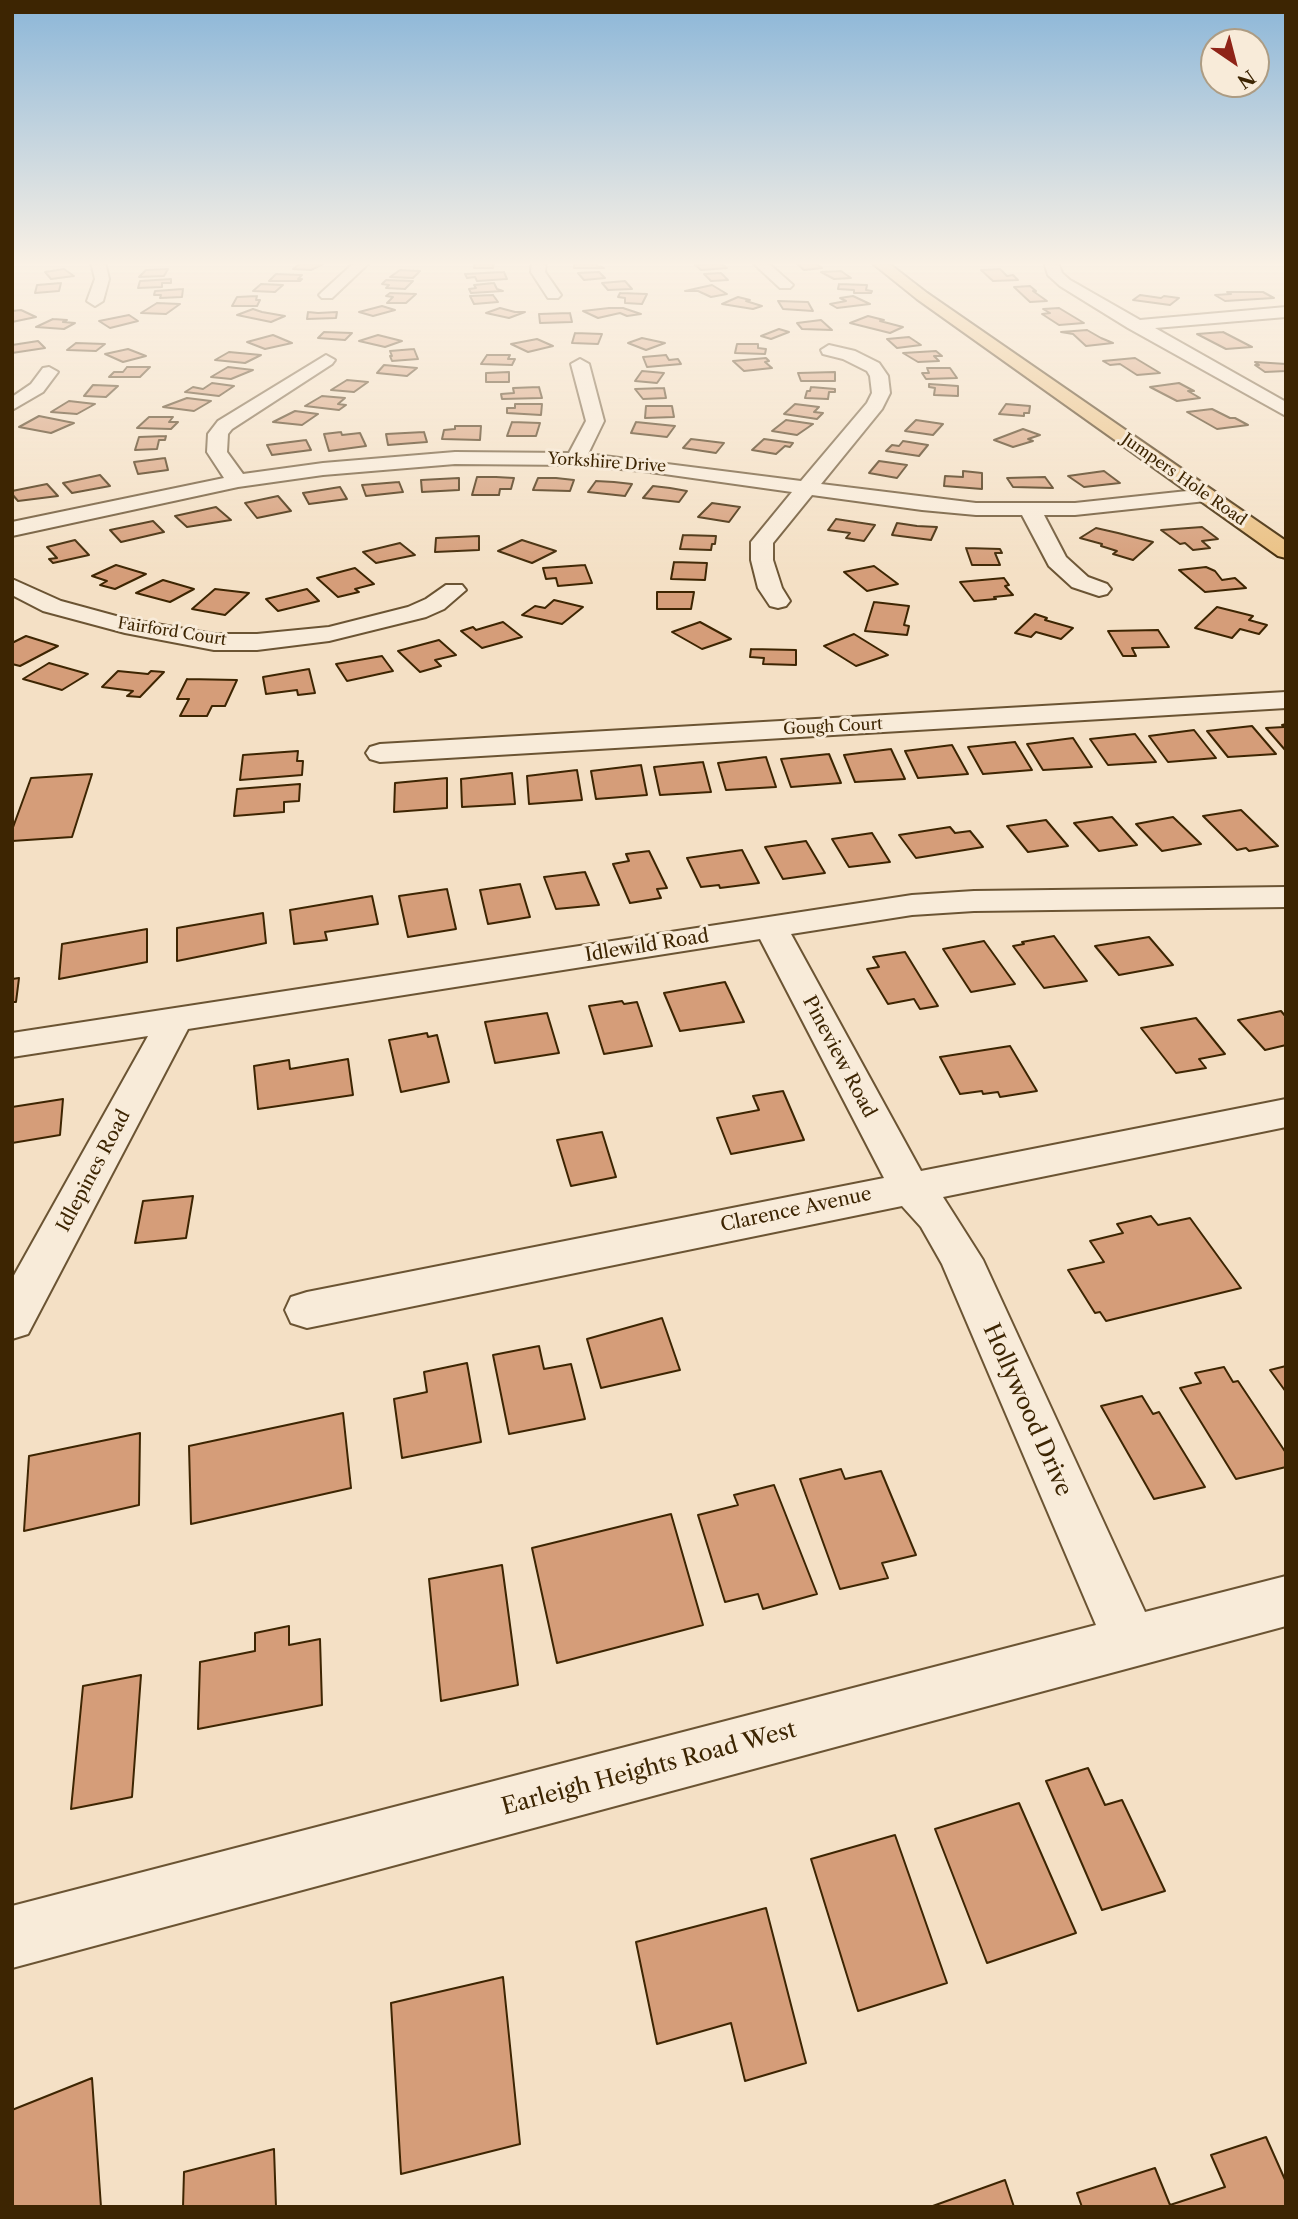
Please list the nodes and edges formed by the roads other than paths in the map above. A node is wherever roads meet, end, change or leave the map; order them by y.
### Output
1 (317, 366) edge
2 (581, 366) edge
3 (868, 366) edge
4 (1021, 366) edge
5 (1207, 366) edge
6 (49, 372) dead end
7 (1286, 392) edge
8 (1258, 394) junction
9 (12, 405) edge
10 (1286, 411) edge
11 (576, 459) junction
12 (238, 481) junction
13 (806, 488) junction
14 (1206, 495) junction
15 (1030, 510) junction
16 (12, 530) edge
17 (1286, 551) edge
18 (12, 586) edge
19 (1099, 589) dead end
20 (454, 590) dead end
21 (778, 601) dead end
22 (1286, 700) edge
23 (380, 753) dead end
24 (1286, 897) edge
25 (770, 927) junction
26 (175, 1020) junction
27 (12, 1045) edge
28 (1286, 1112) edge
29 (909, 1187) junction
30 (307, 1311) dead end
31 (12, 1321) edge
32 (1286, 1601) edge
33 (1130, 1643) junction
34 (12, 1937) edge

1 - 12 street
2 - 11 street
3 - 13 street
4 - 14 main road, Jumpers Hole Road
5 - 8 street
6 - 9 street
7 - 8 street
8 - 10 street
11 - 12 street, Yorkshire Drive
11 - 13 street, Yorkshire Drive
12 - 16 street, Yorkshire Drive
13 - 15 street, Yorkshire Drive
13 - 21 street
14 - 15 street, Yorkshire Drive
14 - 17 main road, Jumpers Hole Road
15 - 19 street
18 - 20 street, Fairford Court
22 - 23 street, Gough Court
24 - 25 street, Idlewild Road
25 - 26 street, Idlewild Road
25 - 29 street, Pineview Road
26 - 27 street, Idlewild Road
26 - 31 street, Idlepines Road
28 - 29 street, Clarence Avenue
29 - 30 street, Clarence Avenue
29 - 33 street, Hollywood Drive
32 - 33 street, Earleigh Heights Road West
33 - 34 street, Earleigh Heights Road West

